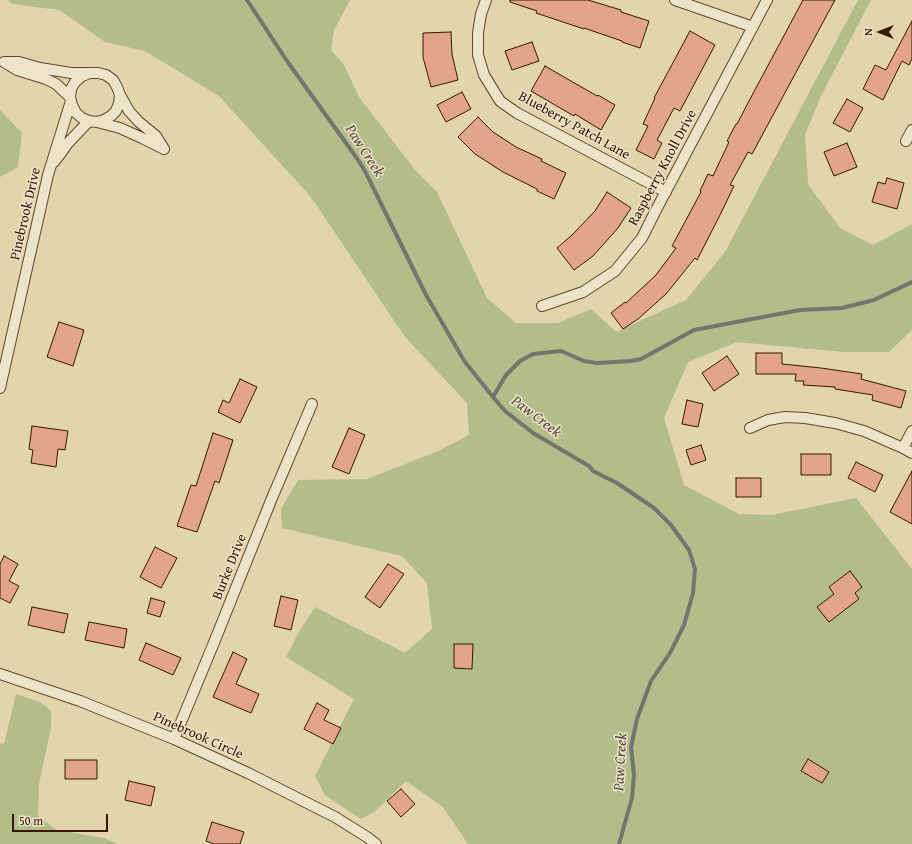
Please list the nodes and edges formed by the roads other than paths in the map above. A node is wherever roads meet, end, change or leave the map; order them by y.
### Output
1 (486, 0) edge
2 (676, 0) edge
3 (767, 0) edge
4 (753, 28) junction
5 (2, 62) edge
6 (90, 73) junction
7 (120, 95) junction
8 (70, 99) junction
9 (93, 122) junction
10 (912, 130) edge
11 (906, 141) dead end
12 (52, 163) junction
13 (666, 192) junction
14 (542, 306) dead end
15 (0, 388) edge
16 (312, 404) dead end
17 (750, 428) dead end
18 (912, 431) edge
19 (903, 448) junction
20 (912, 453) edge
21 (0, 674) edge
22 (174, 740) junction
23 (376, 844) edge

1 - 13 street, Blueberry Patch Lane
2 - 4 street
3 - 4 street, Raspberry Knoll Drive
4 - 13 street, Raspberry Knoll Drive
5 - 6 street
5 - 8 street
6 - 7 street
6 - 8 street
7 - 9 street
7 - 9 street
8 - 9 street
8 - 12 street, Pinebrook Drive
9 - 12 street, Pinebrook Drive
10 - 11 street
12 - 15 street, Pinebrook Drive
13 - 14 street, Raspberry Knoll Drive
16 - 22 street, Burke Drive
17 - 19 street
18 - 19 street
19 - 20 street
21 - 22 street, Pinebrook Circle
22 - 23 street, Pinebrook Circle

